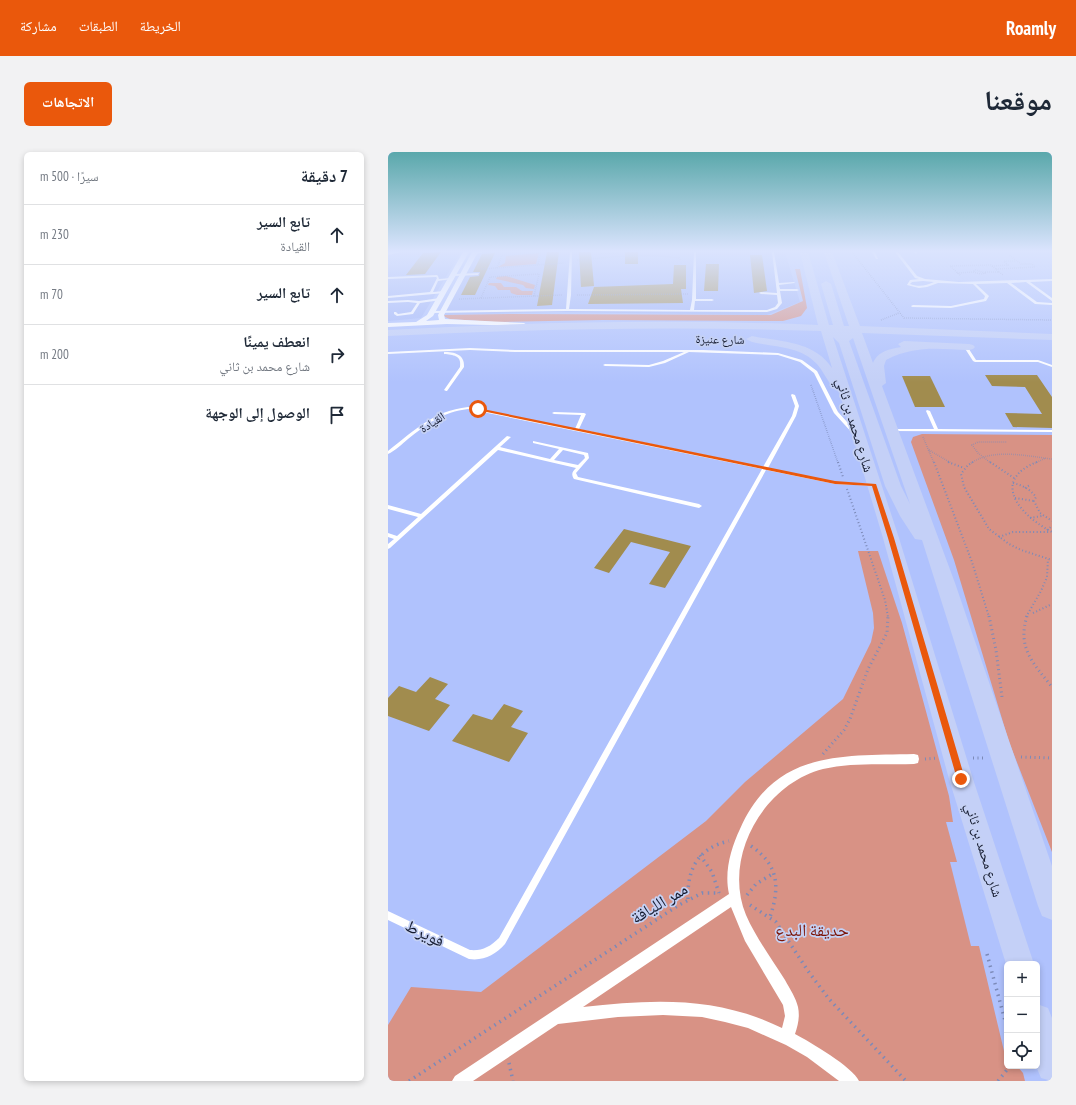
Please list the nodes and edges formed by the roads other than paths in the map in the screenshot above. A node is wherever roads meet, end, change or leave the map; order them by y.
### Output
1 (442, 295) edge
2 (452, 295) edge
3 (568, 295) edge
4 (694, 295) edge
5 (779, 295) edge
6 (811, 295) edge
7 (820, 295) edge
8 (829, 295) edge
9 (843, 295) edge
10 (986, 295) edge
11 (1026, 295) edge
12 (439, 300) junction
13 (694, 300) junction
14 (712, 300) dead end
15 (845, 300) junction
16 (388, 302) edge
17 (419, 302) junction
18 (1052, 304) edge
19 (913, 306) dead end
20 (567, 310) junction
21 (692, 310) junction
22 (442, 312) junction
23 (432, 313) junction
24 (388, 314) edge
25 (447, 322) junction
26 (417, 323) junction
27 (391, 325) edge
28 (758, 326) junction
29 (538, 327) junction
30 (388, 333) edge
31 (942, 333) junction
32 (841, 336) junction
33 (1052, 337) edge
34 (1052, 343) edge
35 (388, 344) edge
36 (885, 344) dead end
37 (922, 345) junction
38 (966, 347) junction
39 (982, 348) dead end
40 (428, 351) junction
41 (689, 351) junction
42 (388, 353) edge
43 (605, 365) dead end
44 (1052, 366) edge
45 (446, 390) dead end
46 (845, 391) junction
47 (877, 391) junction
48 (793, 395) dead end
49 (928, 411) dead end
50 (554, 413) dead end
51 (577, 430) junction
52 (892, 430) junction
53 (938, 431) junction
54 (1052, 431) edge
55 (509, 436) dead end
56 (859, 436) junction
57 (535, 442) dead end
58 (497, 448) junction
59 (562, 448) junction
60 (388, 453) edge
61 (551, 460) junction
62 (579, 467) junction
63 (765, 469) junction
64 (874, 485) junction
65 (699, 506) dead end
66 (388, 507) edge
67 (422, 516) junction
68 (388, 535) edge
69 (397, 538) junction
70 (388, 547) edge
71 (936, 557) junction
72 (914, 759) road end
73 (739, 899) junction
74 (1052, 906) edge
75 (388, 915) edge
76 (1019, 961) edge
77 (556, 1017) junction
78 (1040, 1029) edge
79 (786, 1036) junction
80 (1052, 1067) edge
81 (460, 1081) edge
82 (851, 1081) edge

1 - 12 street
2 - 22 street
3 - 20 lane
4 - 13 lane
5 - 21 lane
6 - 28 main road
7 - 32 main road, شارع محمد بن ثاني
8 - 32 main road
9 - 15 main road, شارع محمد بن ثاني
10 - 19 lane
11 - 18 lane
12 - 17 lane
12 - 23 street
13 - 14 lane
13 - 21 lane
15 - 31 main road
15 - 32 main road, شارع محمد بن ثاني
16 - 17 lane
17 - 24 lane
20 - 21 lane
20 - 22 lane
22 - 23 lane
22 - 25 street
23 - 26 street
25 - 26 street, شارع عنيزة
25 - 29 street, شارع عنيزة
26 - 27 street, شارع عنيزة
28 - 29 main road, شارع عنيزة
28 - 32 main road, شارع عنيزة
29 - 30 main road, شارع عنيزة
31 - 32 main road, شارع عنيزة
31 - 33 main road, شارع عنيزة
32 - 34 main road
32 - 35 main road
32 - 46 main road, شارع محمد بن ثاني
32 - 46 main road, شارع عنيزة
32 - 47 main road, شارع محمد بن ثاني
32 - 71 main road
36 - 37 main road
37 - 38 main road
37 - 47 main road
38 - 39 main road
38 - 44 lane
40 - 41 lane
40 - 42 lane
40 - 45 lane
41 - 43 lane
41 - 56 lane
46 - 56 main road, شارع محمد بن ثاني
47 - 52 main road, شارع محمد بن ثاني
48 - 63 lane, فويرط
49 - 53 lane
50 - 51 lane
51 - 60 lane, القيادة
51 - 63 lane, القيادة
52 - 53 lane
52 - 71 main road, شارع محمد بن ثاني
53 - 54 lane
55 - 58 lane
56 - 64 main road, شارع محمد بن ثاني
57 - 59 lane
58 - 61 lane
58 - 67 lane
59 - 61 lane
59 - 62 lane
61 - 62 lane
62 - 65 lane
63 - 64 lane, القيادة
63 - 75 lane, فويرط
64 - 76 main road, شارع محمد بن ثاني
66 - 67 lane
67 - 69 lane
68 - 69 lane
69 - 70 lane
71 - 74 main road, شارع محمد بن ثاني
72 - 73 street
73 - 77 street
73 - 79 street
77 - 79 street
77 - 81 street
78 - 80 main road
79 - 82 street

